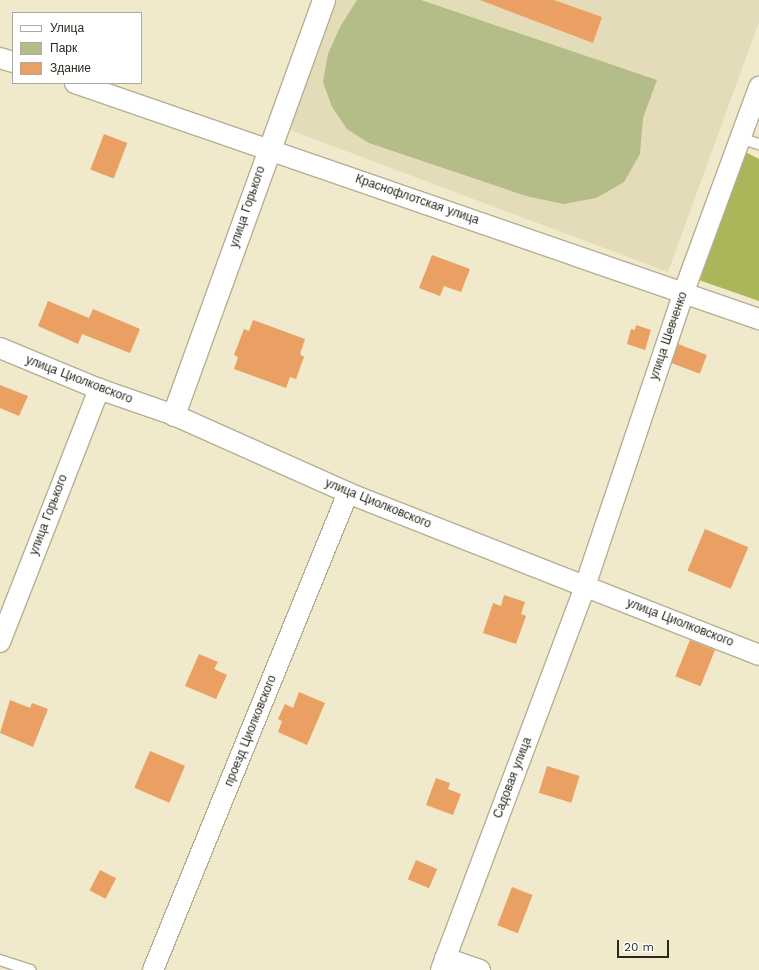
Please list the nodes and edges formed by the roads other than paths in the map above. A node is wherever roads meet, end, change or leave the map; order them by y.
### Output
1 (324, 0) edge
2 (0, 58) edge
3 (12, 62) edge
4 (78, 84) edge
5 (759, 87) edge
6 (740, 138) junction
7 (759, 144) edge
8 (268, 148) junction
9 (683, 294) junction
10 (759, 319) edge
11 (0, 348) edge
12 (99, 389) junction
13 (174, 415) junction
14 (348, 493) junction
15 (584, 586) junction
16 (0, 642) edge
17 (759, 654) edge
18 (0, 960) edge
19 (443, 964) edge
20 (30, 970) edge
21 (153, 970) edge
22 (480, 970) edge

1 - 8 street, улица Горького
2 - 3 street
4 - 8 street, Краснофлотская улица
5 - 6 street, улица Шевченко
6 - 7 lane
6 - 9 street, улица Шевченко
8 - 9 street, Краснофлотская улица
8 - 13 street, улица Горького
9 - 10 street, Краснофлотская улица
9 - 15 street, улица Шевченко
11 - 12 street, улица Циолковского
12 - 13 street, улица Циолковского
12 - 16 street, улица Горького
13 - 14 street, улица Циолковского
14 - 15 street, улица Циолковского
14 - 21 street, проезд Циолковского
15 - 17 street, улица Циолковского
15 - 19 street, Садовая улица
18 - 20 lane
19 - 22 street

